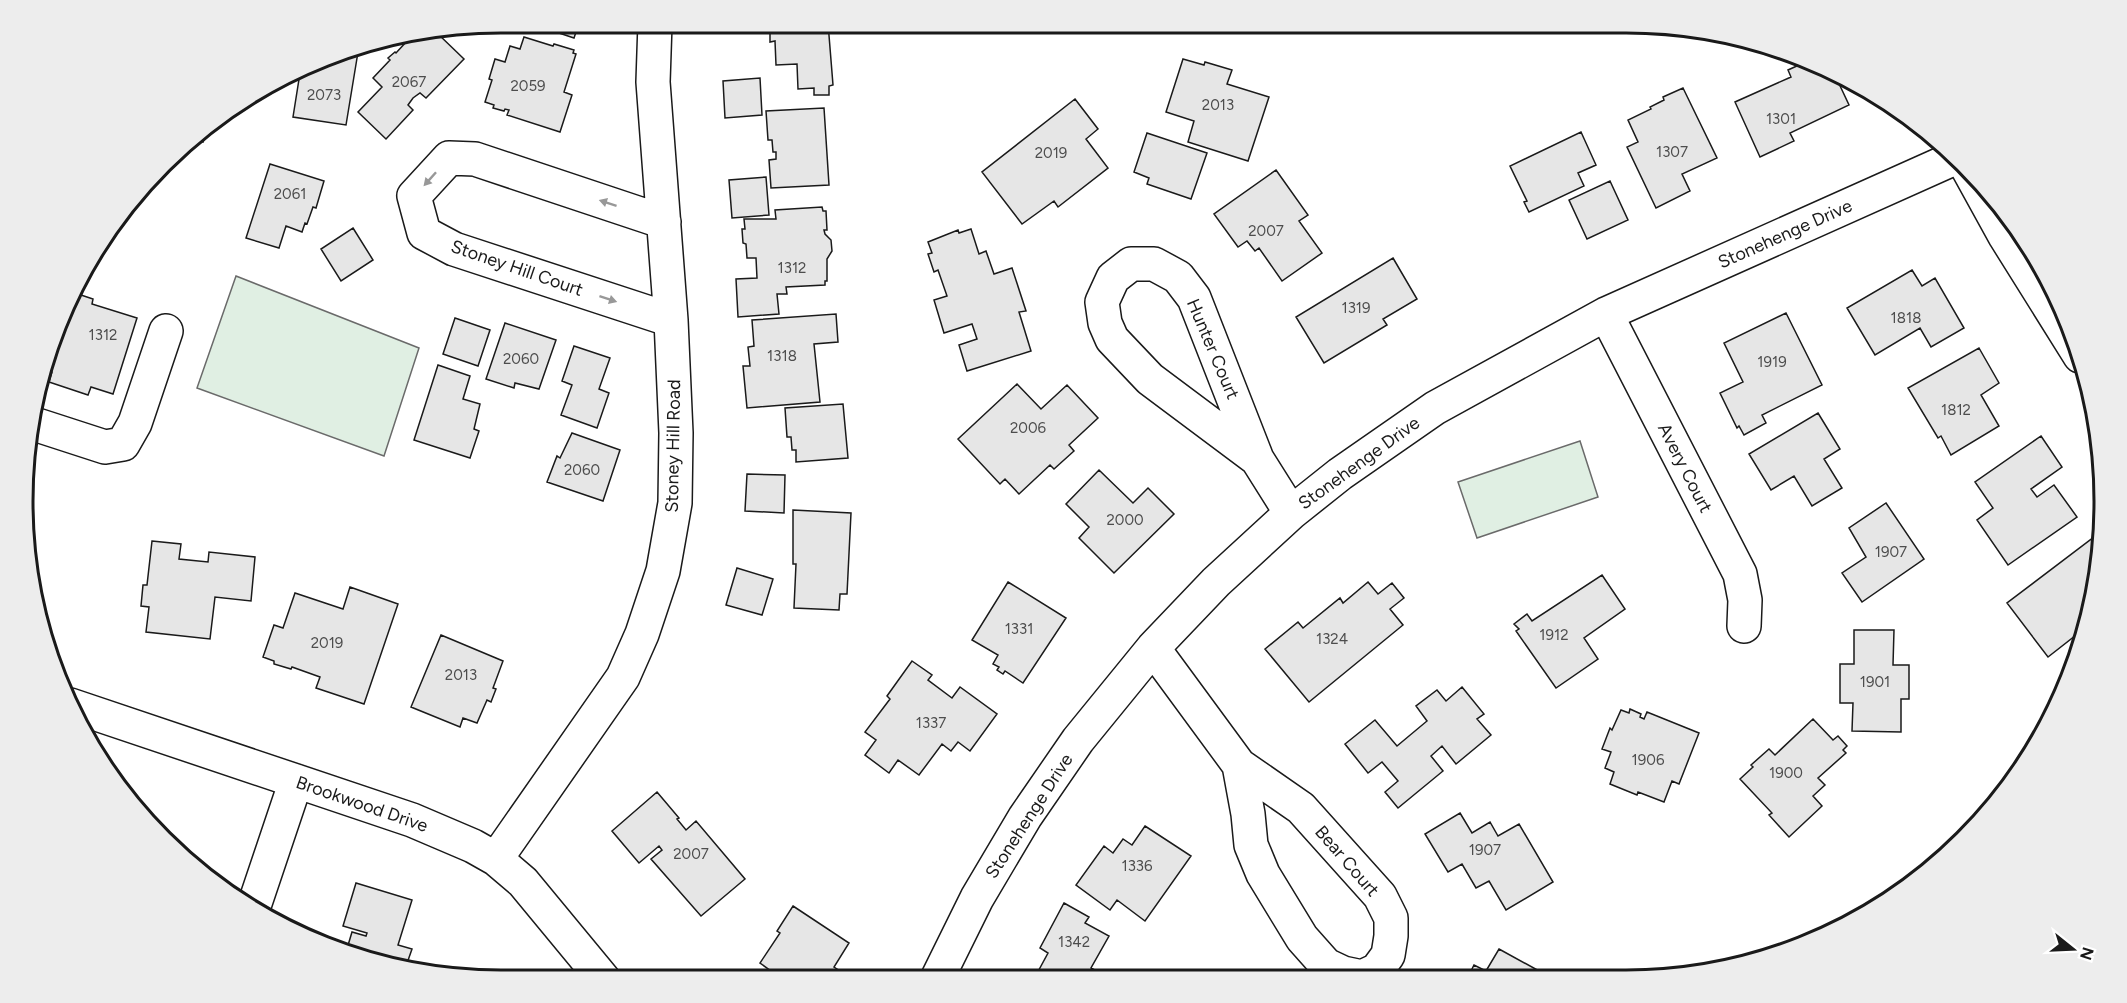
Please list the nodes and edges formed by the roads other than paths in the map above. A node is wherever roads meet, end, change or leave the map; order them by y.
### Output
1 (655, 33) edge
2 (1946, 160) edge
3 (1988, 205) edge
4 (664, 222) junction
5 (2046, 295) edge
6 (1606, 314) junction
7 (671, 320) junction
8 (166, 331) dead end
9 (39, 426) edge
10 (1257, 459) junction
11 (1291, 513) junction
12 (1744, 626) dead end
13 (1153, 648) junction
14 (81, 709) edge
15 (1239, 765) junction
16 (296, 781) junction
17 (496, 859) junction
18 (256, 900) edge
19 (596, 970) edge
20 (941, 970) edge
21 (1337, 970) edge
22 (1377, 970) edge

1 - 4 street, Stoney Hill Road
2 - 6 street, Stonehenge Drive
3 - 5 street
4 - 7 street, Stoney Hill Road
4 -> 7 street, Stoney Hill Court
6 - 11 street, Stonehenge Drive
6 - 12 street, Avery Court
7 - 17 street, Stoney Hill Road
8 - 9 street
10 - 10 street, Hunter Court
10 - 11 street, Hunter Court
11 - 13 street, Stonehenge Drive
13 - 15 street, Bear Court
13 - 20 street, Stonehenge Drive
14 - 16 street, Brookwood Drive
15 - 21 street, Bear Court
15 - 22 street, Bear Court
16 - 17 street, Brookwood Drive
16 - 18 street
17 - 19 street, Brookwood Drive

